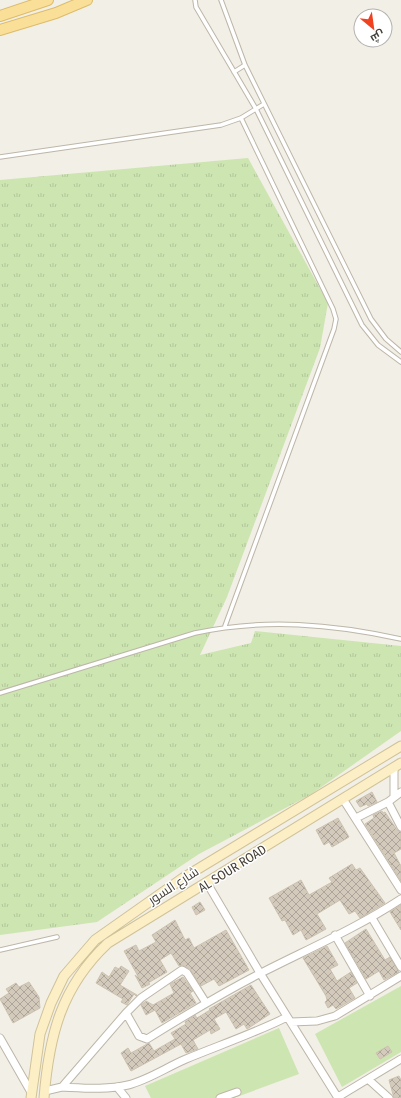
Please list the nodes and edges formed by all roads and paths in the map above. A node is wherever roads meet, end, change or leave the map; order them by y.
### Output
1 (48, 0) edge
2 (87, 0) edge
3 (195, 0) edge
4 (221, 0) edge
5 (0, 16) edge
6 (0, 30) edge
7 (245, 65) junction
8 (234, 72) junction
9 (264, 104) junction
10 (256, 109) junction
11 (241, 118) junction
12 (0, 158) edge
13 (386, 339) junction
14 (378, 345) junction
15 (401, 352) edge
16 (401, 362) edge
17 (225, 626) junction
18 (401, 639) edge
19 (0, 694) edge
20 (401, 746) edge
21 (397, 766) edge
22 (401, 792) edge
23 (394, 796) junction
24 (343, 799) junction
25 (388, 802) junction
26 (356, 818) junction
27 (401, 827) edge
28 (207, 883) junction
29 (401, 890) edge
30 (401, 899) edge
31 (372, 918) junction
32 (335, 935) junction
33 (57, 937) dead end
34 (0, 950) edge
35 (401, 967) edge
36 (260, 973) junction
37 (401, 976) edge
38 (370, 996) junction
39 (206, 1003) junction
40 (126, 1013) junction
41 (289, 1019) junction
42 (0, 1038) edge
43 (401, 1059) edge
44 (369, 1080) junction
45 (62, 1087) junction
46 (117, 1087) junction
47 (237, 1092) dead end
48 (45, 1094) edge
49 (30, 1097) edge
50 (126, 1098) edge
51 (220, 1098) edge
52 (338, 1098) edge
53 (388, 1098) edge

1 - 5 main road
2 - 6 main road
3 - 8 lane
4 - 7 lane
7 - 8 lane
7 - 9 lane
8 - 10 lane
9 - 10 lane
9 - 13 lane
10 - 11 lane
10 - 14 lane
11 - 12 lane
11 - 17 lane
13 - 14 lane
13 - 15 lane
14 - 16 lane
17 - 18 lane
17 - 19 lane
20 - 49 main road, شارع السور
21 - 23 street
21 - 24 main road, AL SOUR ROAD
22 - 23 street
23 - 25 street
24 - 26 street
24 - 28 main road, AL SOUR ROAD
25 - 26 street
25 - 27 street
26 - 29 street
28 - 36 street
28 - 48 main road, AL SOUR ROAD
30 - 31 street
31 - 32 street
31 - 35 street
32 - 36 street
32 - 38 street
33 - 34 lane
36 - 39 street
36 - 41 street
37 - 38 street
38 - 41 street
39 - 40 street
39 - 40 street
40 - 45 street
41 - 46 street
41 - 52 street
42 - 49 street
43 - 44 street
44 - 52 street
44 - 53 street
45 - 46 street
45 - 48 street
46 - 50 street
47 - 51 street

